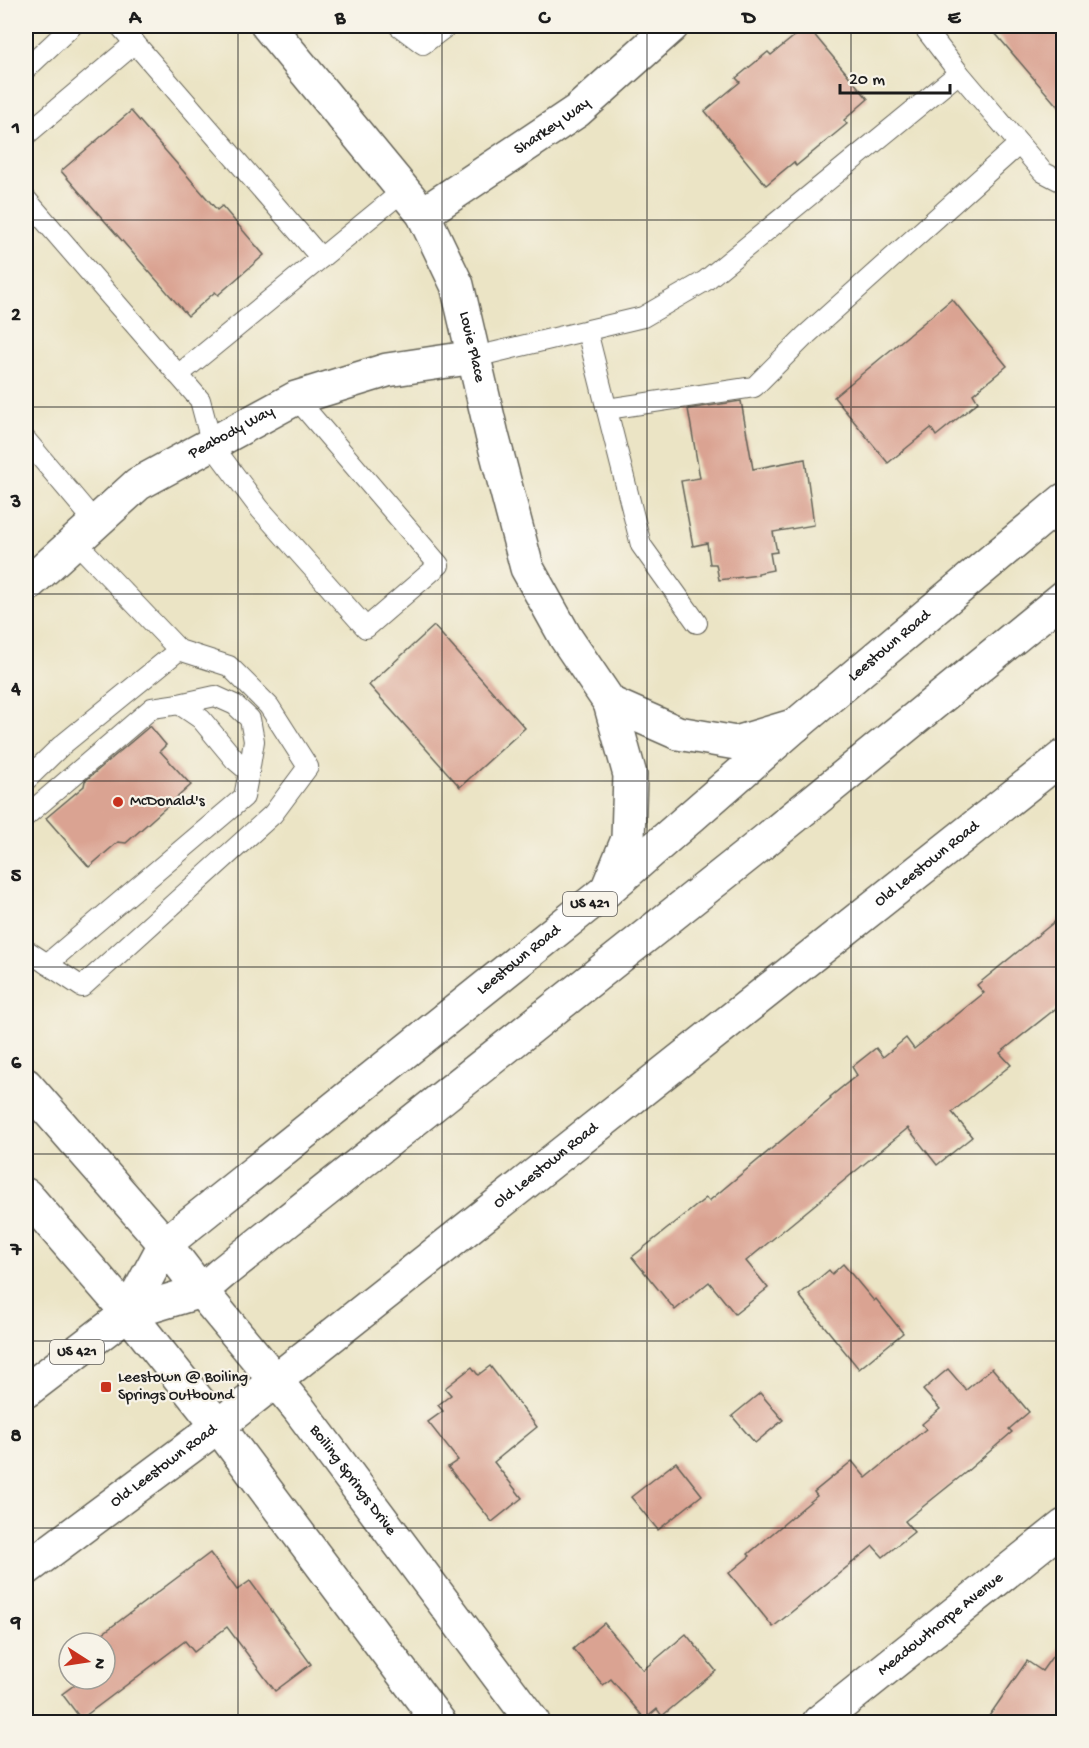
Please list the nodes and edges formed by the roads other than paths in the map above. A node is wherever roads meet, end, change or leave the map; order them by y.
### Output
1 (72, 26) edge
2 (120, 26) edge
3 (399, 26) edge
4 (447, 26) edge
5 (672, 26) edge
6 (923, 26) edge
7 (277, 29) edge
8 (135, 43) junction
9 (26, 69) edge
10 (959, 73) junction
11 (26, 135) edge
12 (1019, 144) junction
13 (1064, 183) edge
14 (26, 199) edge
15 (413, 202) junction
16 (321, 258) junction
17 (587, 331) junction
18 (475, 357) junction
19 (178, 375) junction
20 (296, 398) junction
21 (607, 409) junction
22 (26, 440) edge
23 (212, 445) junction
24 (1064, 500) edge
25 (85, 531) junction
26 (26, 586) edge
27 (1064, 597) edge
28 (697, 623) dead end
29 (179, 650) junction
30 (610, 703) junction
31 (179, 704) junction
32 (796, 725) junction
33 (1064, 756) edge
34 (249, 772) junction
35 (26, 780) edge
36 (26, 816) edge
37 (607, 890) junction
38 (26, 950) edge
39 (47, 964) junction
40 (26, 1085) edge
41 (26, 1195) edge
42 (165, 1244) junction
43 (201, 1291) junction
44 (128, 1313) junction
45 (274, 1381) junction
46 (26, 1391) edge
47 (218, 1425) junction
48 (1064, 1526) edge
49 (26, 1569) edge
50 (439, 1722) edge
51 (533, 1722) edge
52 (819, 1722) edge

1 - 9 lane
2 - 8 lane
3 - 4 lane
5 - 15 street, Sharkey Way
6 - 10 lane
7 - 15 street, Louie Place
8 - 11 lane
8 - 16 lane
10 - 12 lane
10 - 17 lane
12 - 13 lane
12 - 21 lane
14 - 19 lane
15 - 16 lane
15 - 18 street, Louie Place
16 - 19 lane
17 - 18 lane
17 - 21 lane
18 - 20 street, Peabody Way
18 - 30 street, Louie Place
19 - 23 lane
20 - 23 street, Peabody Way
20 - 23 lane
21 - 28 lane
22 - 25 lane
23 - 25 street, Peabody Way
24 - 32 street, Leestown Road / US 421
25 - 26 street, Peabody Way
25 - 29 lane
27 - 43 street, Leestown Road / US 421
29 - 35 lane
29 - 39 lane
30 - 32 street
30 - 37 street, Louie Place
31 - 34 lane
31 - 34 lane
31 - 36 lane
32 - 37 street, Leestown Road / US 421
33 - 45 street, Old Leestown Road
34 - 39 lane
37 - 42 street, Leestown Road / US 421
38 - 39 lane
40 - 42 street, Boiling Springs Drive
41 - 44 street
42 - 43 street, Boiling Springs Drive
42 - 44 street, Leestown Road / US 421
43 - 44 street, Leestown Road / US 421
43 - 45 street, Boiling Springs Drive
44 - 46 street, Leestown Road / US 421
44 - 47 street
45 - 47 street, Old Leestown Road
45 - 51 street, Boiling Springs Drive
47 - 49 street, Old Leestown Road
47 - 50 street
48 - 52 street, Meadowthorpe Avenue

